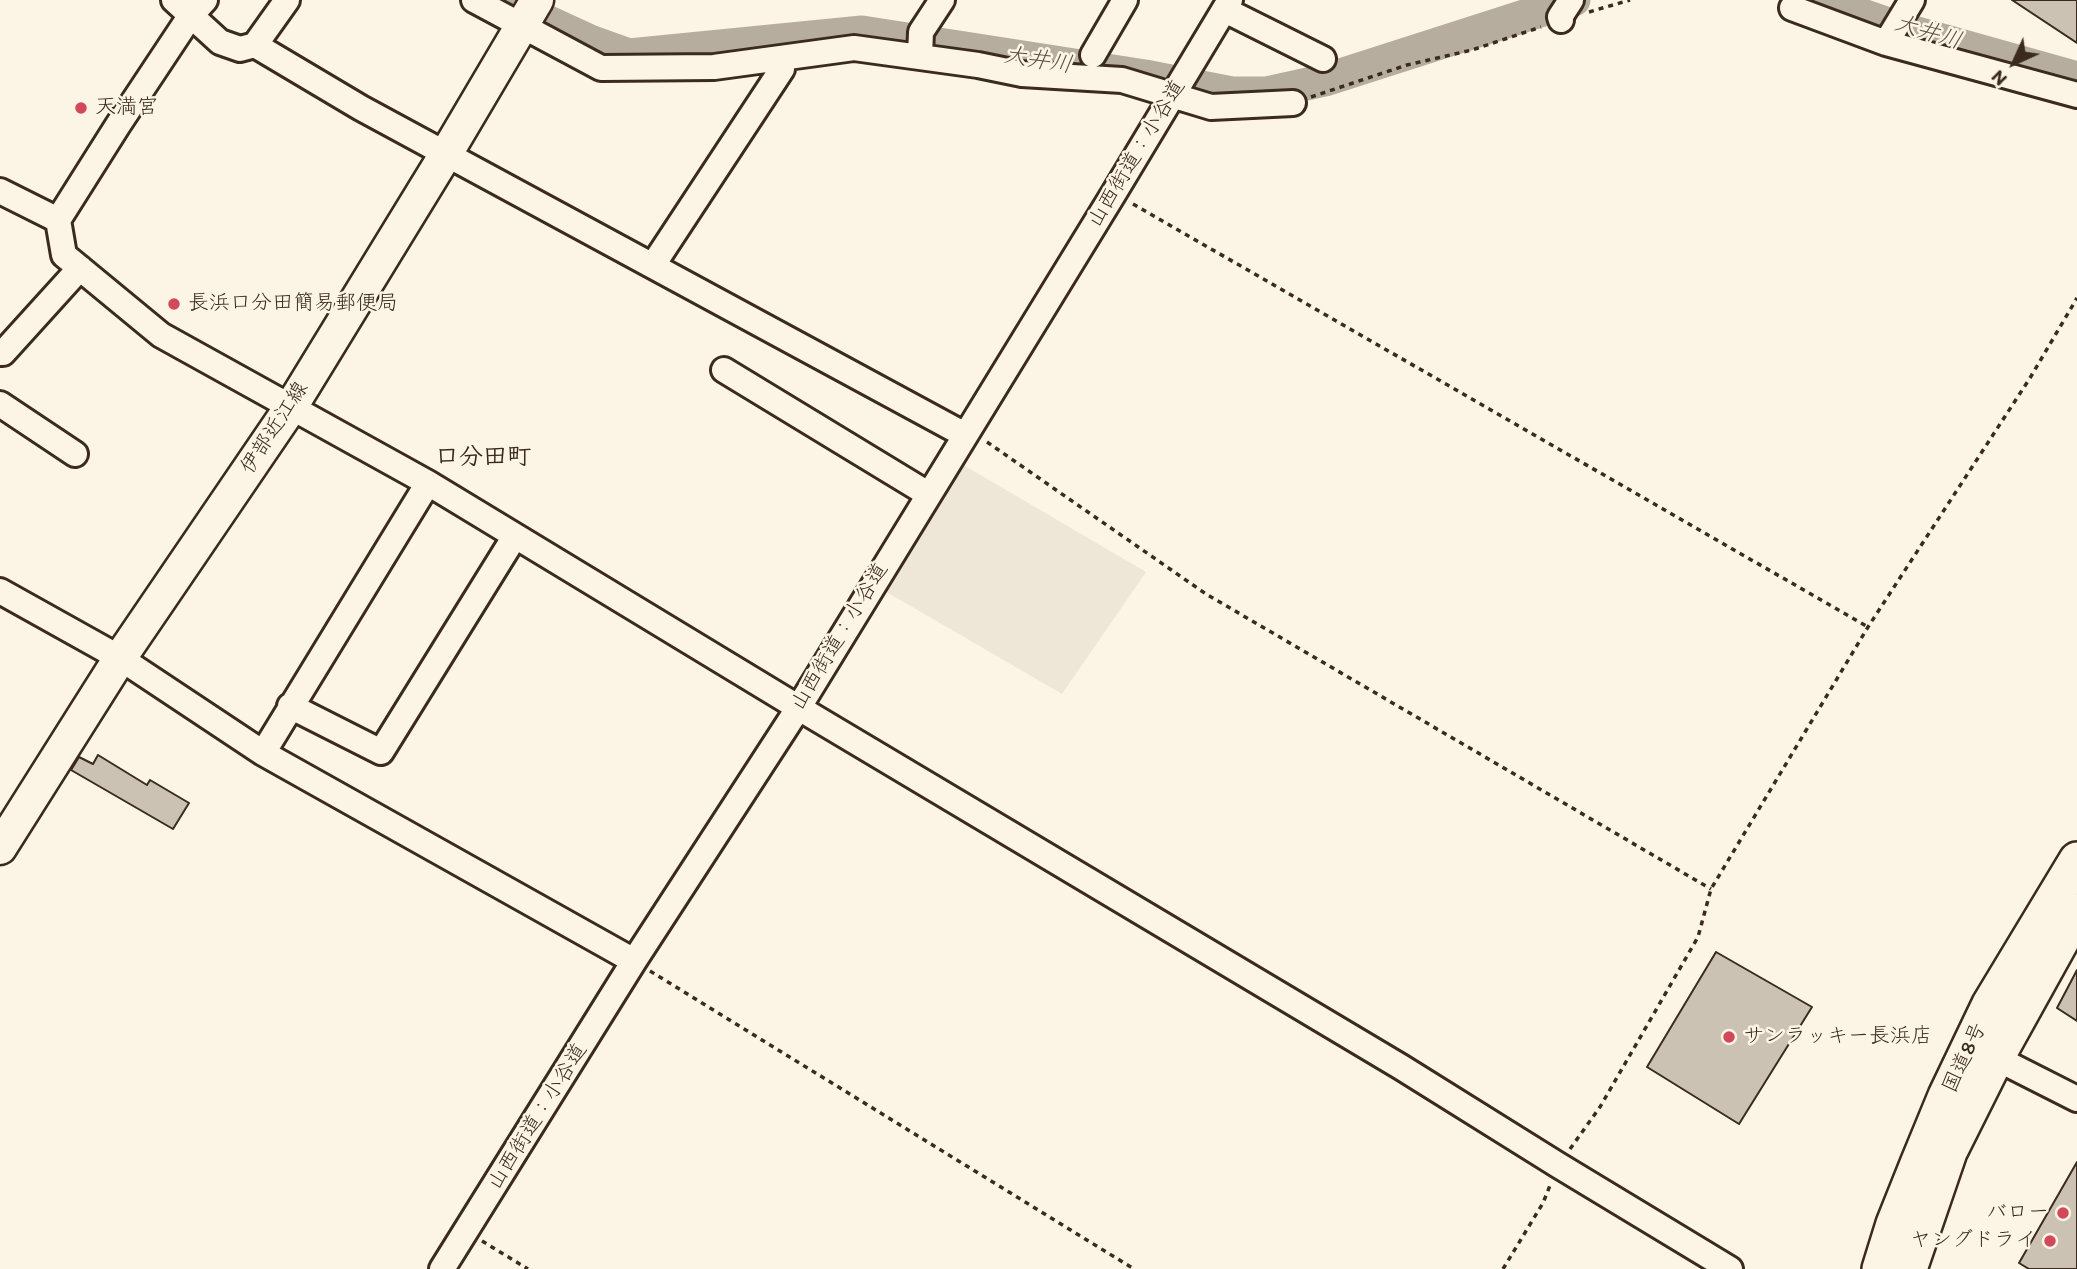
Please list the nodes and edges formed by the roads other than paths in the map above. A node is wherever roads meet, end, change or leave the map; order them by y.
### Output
1 (287, 0) edge
2 (474, 0) edge
3 (942, 0) edge
4 (1125, 0) edge
5 (1912, 0) edge
6 (190, 5) edge
7 (1227, 5) edge
8 (1792, 8) dead end
9 (530, 13) edge
10 (1886, 43) junction
11 (256, 45) junction
12 (1093, 55) dead end
13 (920, 57) junction
14 (780, 59) junction
15 (1323, 59) dead end
16 (1171, 95) junction
17 (2077, 95) edge
18 (1293, 103) road end
19 (446, 154) junction
20 (0, 191) edge
21 (58, 220) junction
22 (653, 265) junction
23 (80, 268) junction
24 (0, 354) edge
25 (724, 370) dead end
26 (0, 404) edge
27 (291, 407) junction
28 (967, 432) junction
29 (75, 454) dead end
30 (428, 483) junction
31 (928, 494) junction
32 (514, 536) junction
33 (0, 591) edge
34 (120, 659) junction
35 (290, 706) junction
36 (799, 707) junction
37 (263, 753) junction
38 (0, 848) edge
39 (2077, 860) edge
40 (2077, 912) edge
41 (634, 961) junction
42 (1996, 1058) junction
43 (2077, 1100) edge
44 (442, 1269) edge
45 (1730, 1269) edge
46 (1880, 1269) edge
47 (1909, 1269) edge

1 - 11 street
2 - 9 street
3 - 13 street
4 - 12 street
5 - 10 street
6 - 11 street
6 - 21 street
7 - 15 street
7 - 16 street, 山西街道：小谷道
8 - 10 street
9 - 14 street
9 - 19 main road, 伊部近江線
10 - 17 street
11 - 19 street
13 - 14 street
13 - 16 street
14 - 22 street
16 - 18 street
16 - 28 street, 山西街道：小谷道
19 - 22 street
19 - 27 main road, 伊部近江線
20 - 21 street
21 - 23 street
22 - 28 street
23 - 24 street
23 - 27 street
25 - 31 street
26 - 29 street
27 - 30 street
27 - 34 main road, 伊部近江線
28 - 31 street, 山西街道：小谷道
30 - 32 street
30 - 35 street
31 - 36 street, 山西街道：小谷道
32 - 35 street
32 - 36 street
33 - 34 street
34 - 37 street
34 - 38 main road, 伊部近江線
35 - 37 street
36 - 41 street, 山西街道：小谷道
36 - 45 street
37 - 41 street
39 - 46 highway, 国道8号
40 - 42 highway, 国道8号
41 - 44 street, 山西街道：小谷道
42 - 43 street
42 - 47 highway, 国道8号

